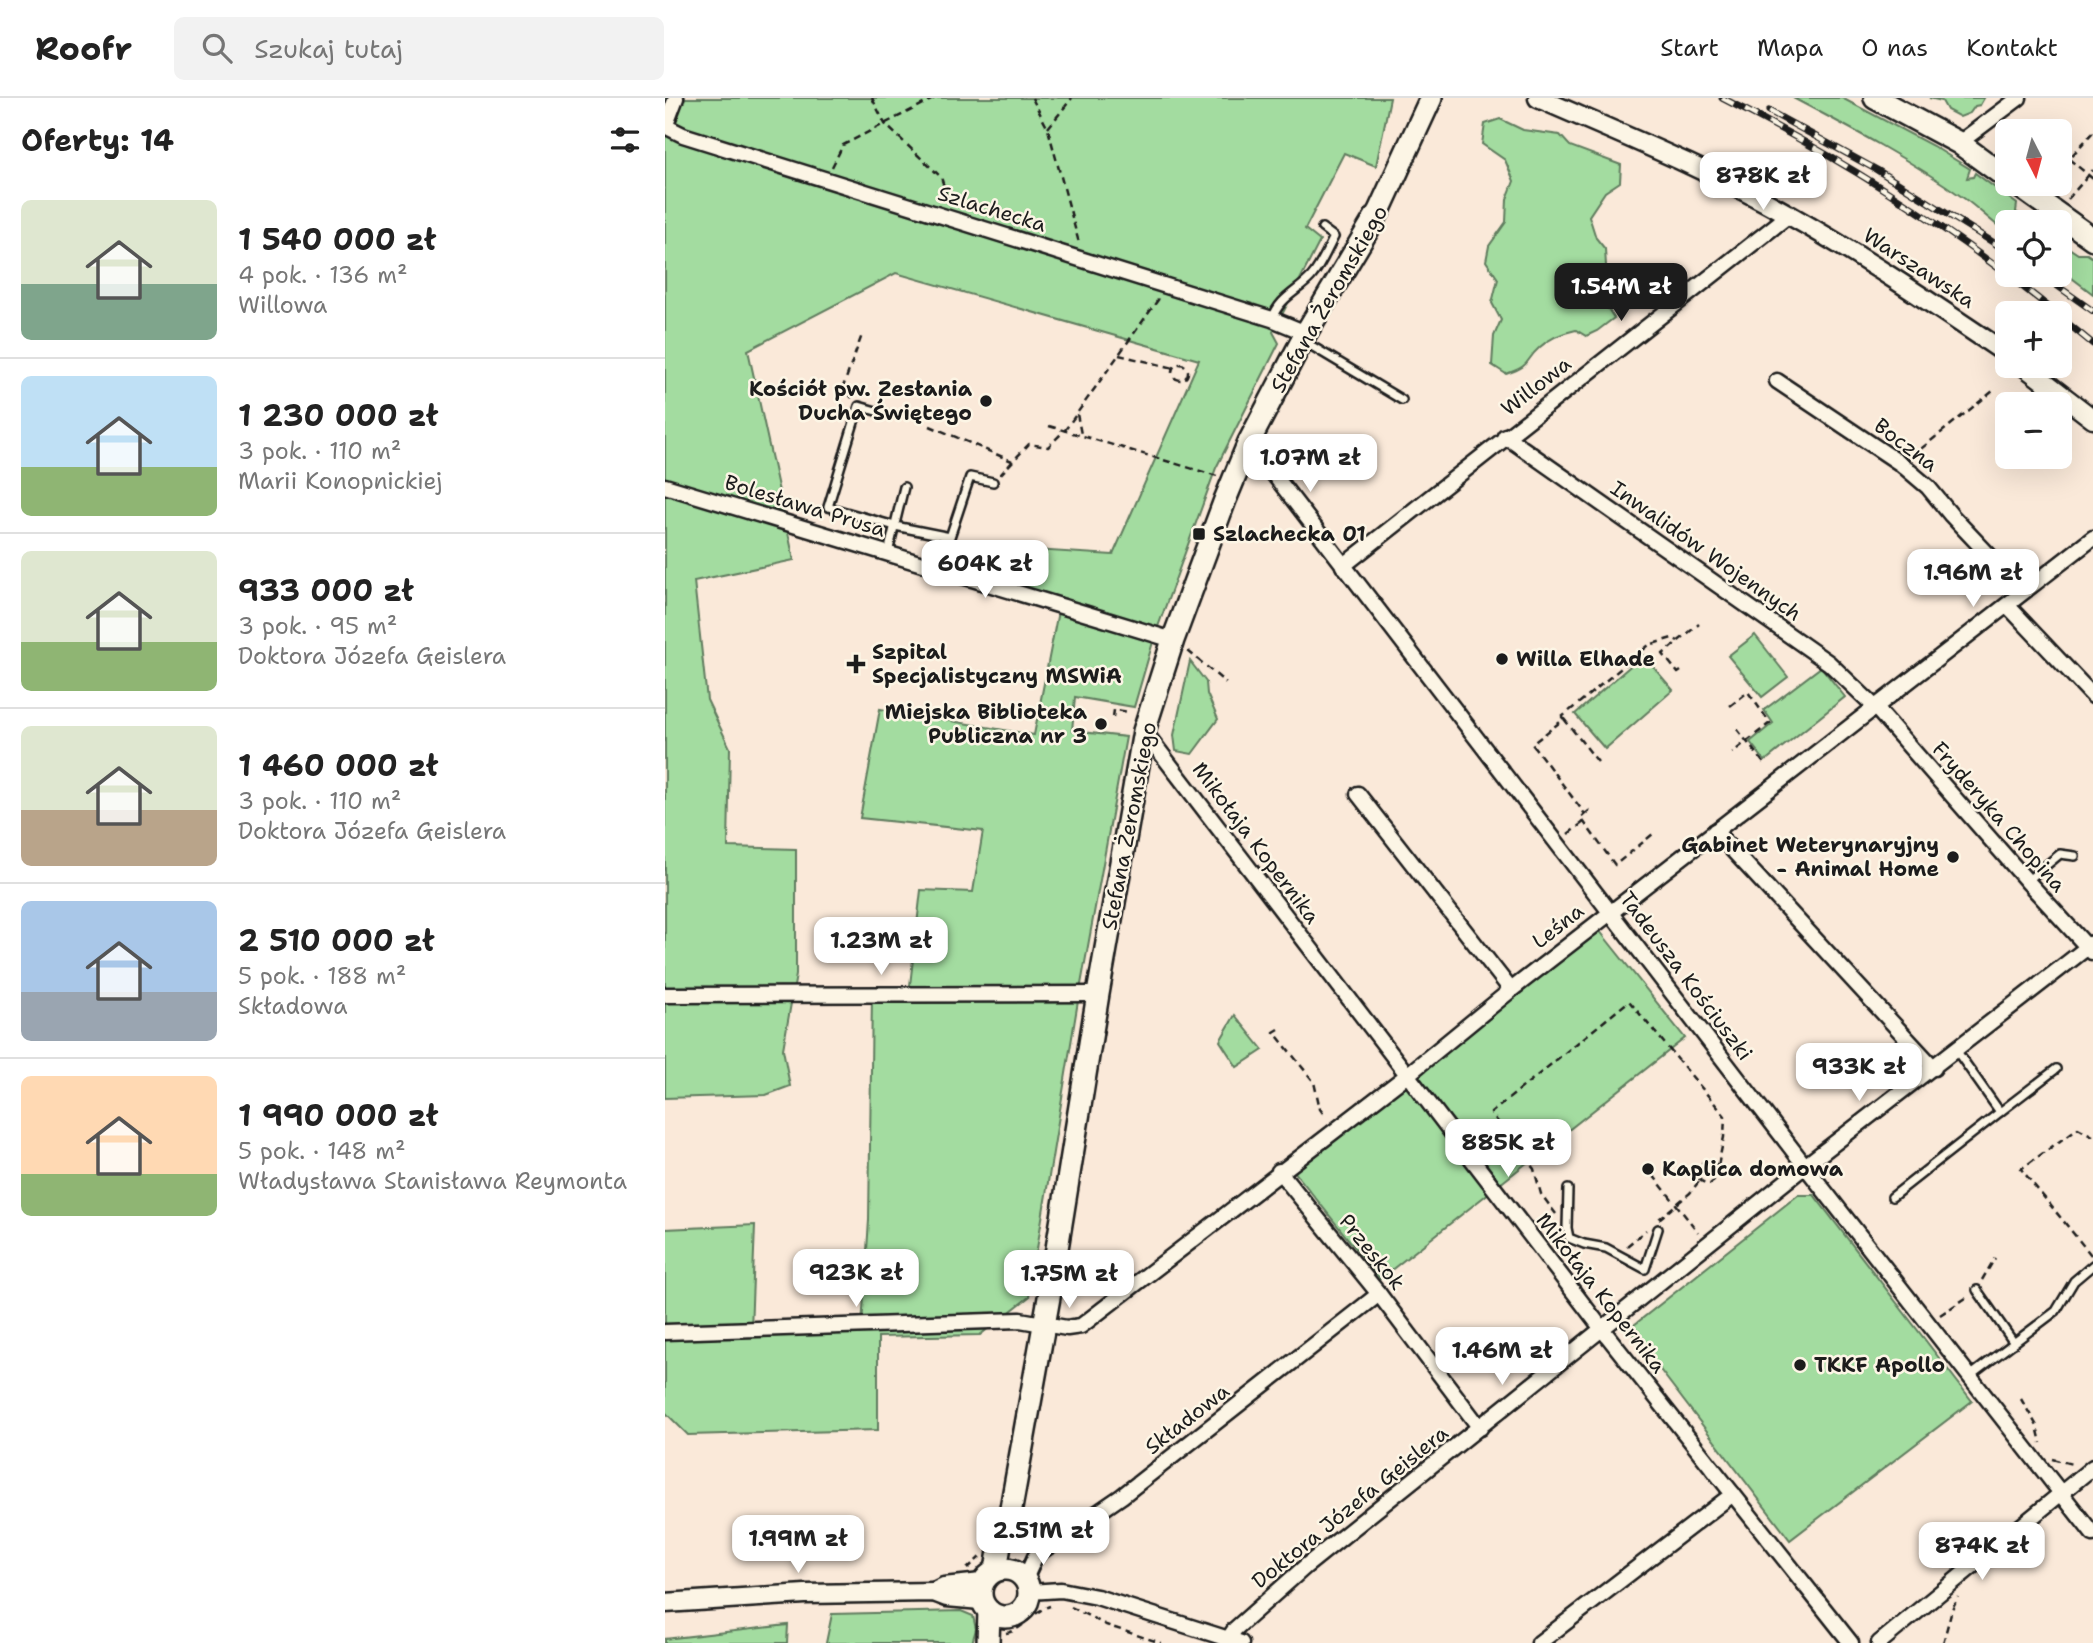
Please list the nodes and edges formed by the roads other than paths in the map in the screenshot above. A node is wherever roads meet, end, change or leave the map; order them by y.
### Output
1 (676, 98) edge
2 (1431, 98) edge
3 (1538, 98) edge
4 (1875, 98) edge
5 (2019, 98) edge
6 (665, 127) edge
7 (1959, 143) junction
8 (1995, 169) edge
9 (2033, 196) edge
10 (1789, 215) junction
11 (1322, 228) dead end
12 (2093, 239) edge
13 (1272, 319) junction
14 (1304, 336) junction
15 (1995, 346) edge
16 (2040, 378) edge
17 (1777, 381) dead end
18 (1402, 400) dead end
19 (886, 414) dead end
20 (2093, 419) edge
21 (1505, 436) junction
22 (1249, 442) junction
23 (993, 482) road end
24 (665, 486) edge
25 (904, 487) dead end
26 (895, 526) junction
27 (2093, 538) edge
28 (888, 553) junction
29 (1343, 566) junction
30 (2023, 592) junction
31 (2007, 605) junction
32 (1178, 643) junction
33 (2093, 696) edge
34 (1875, 707) junction
35 (1139, 722) junction
36 (1358, 794) dead end
37 (1715, 831) junction
38 (2075, 856) dead end
39 (2027, 881) junction
40 (1611, 912) junction
41 (2091, 947) edge
42 (1511, 990) junction
43 (1098, 993) junction
44 (665, 995) edge
45 (1956, 1050) junction
46 (1934, 1068) junction
47 (2056, 1069) dead end
48 (1406, 1076) junction
49 (2000, 1112) junction
50 (1805, 1166) junction
51 (1279, 1171) junction
52 (1568, 1189) dead end
53 (1892, 1196) dead end
54 (1657, 1225) road end
55 (2093, 1265) edge
56 (1645, 1269) junction
57 (1657, 1285) junction
58 (1977, 1290) dead end
59 (1379, 1294) junction
60 (1044, 1323) junction
61 (1602, 1329) junction
62 (665, 1332) edge
63 (2014, 1343) junction
64 (1970, 1376) junction
65 (1480, 1427) junction
66 (2086, 1466) edge
67 (2061, 1493) junction
68 (1733, 1494) junction
69 (2093, 1534) edge
70 (1003, 1600) edge
71 (665, 1603) edge
72 (1235, 1640) edge
73 (988, 1643) edge
74 (1539, 1643) edge
75 (1851, 1643) edge
76 (1879, 1643) edge

1 - 6 street
2 - 14 main road, Stefana Żeromskiego
3 - 10 street, Warszawska
4 - 7 main road
5 - 7 street
6 - 13 street, Szlachecka
7 - 8 main road
9 - 12 main road
10 - 15 street, Warszawska
10 - 21 street, Willowa
11 - 13 lane
13 - 14 street, Szlachecka
14 - 18 lane
14 - 22 main road, Stefana Żeromskiego
16 - 20 street
17 - 30 street, Boczna
19 - 26 lane
21 - 29 street, Willowa
21 - 34 street, Inwalidów Wojennych
22 - 29 street, Tadeusza Kościuszki
22 - 32 main road, Stefana Żeromskiego
23 - 26 lane
24 - 28 street, Bolesława Prusa
25 - 26 lane
26 - 28 lane
27 - 30 street, Leśna
28 - 32 street, Bolesława Prusa
29 - 40 street, Tadeusza Kościuszki
30 - 31 street, Leśna
31 - 33 street
31 - 34 street, Leśna
32 - 35 main road, Stefana Żeromskiego
34 - 37 street, Leśna
34 - 39 street, Fryderyka Chopina
35 - 43 main road, Stefana Żeromskiego
35 - 48 street, Mikołaja Kopernika
36 - 42 street
37 - 40 street, Leśna
37 - 46 street
38 - 39 lane
39 - 41 street, Fryderyka Chopina
40 - 42 street, Leśna
40 - 50 street, Tadeusza Kościuszki
41 - 45 street, Doktora Józefa Geislera
42 - 48 street, Leśna
43 - 44 street
43 - 60 main road, Stefana Żeromskiego
45 - 46 street, Doktora Józefa Geislera
45 - 49 lane
46 - 50 street, Doktora Józefa Geislera
47 - 49 lane
48 - 51 street, Leśna
48 - 61 street, Mikołaja Kopernika
49 - 53 lane
50 - 57 street, Doktora Józefa Geislera
50 - 64 street, Tadeusza Kościuszki
51 - 59 street, Przeskok
51 - 60 street, Leśna
52 - 56 lane
54 - 56 lane
55 - 63 lane
56 - 57 lane
57 - 61 street, Doktora Józefa Geislera
58 - 63 lane
59 - 65 street, Przeskok
59 - 70 street, Składowa
60 - 62 street, Leśna
60 - 70 main road, Stefana Żeromskiego
61 - 65 street, Doktora Józefa Geislera
61 - 68 street, Mikołaja Kopernika
63 - 64 lane
64 - 67 street, Tadeusza Kościuszki
65 - 72 street, Doktora Józefa Geislera
66 - 67 street
67 - 69 street, Tadeusza Kościuszki
67 - 76 street
68 - 74 street
68 - 75 street, Mikołaja Kopernika
70 - 71 street
70 - 72 street
70 - 73 main road, Stefana Żeromskiego

